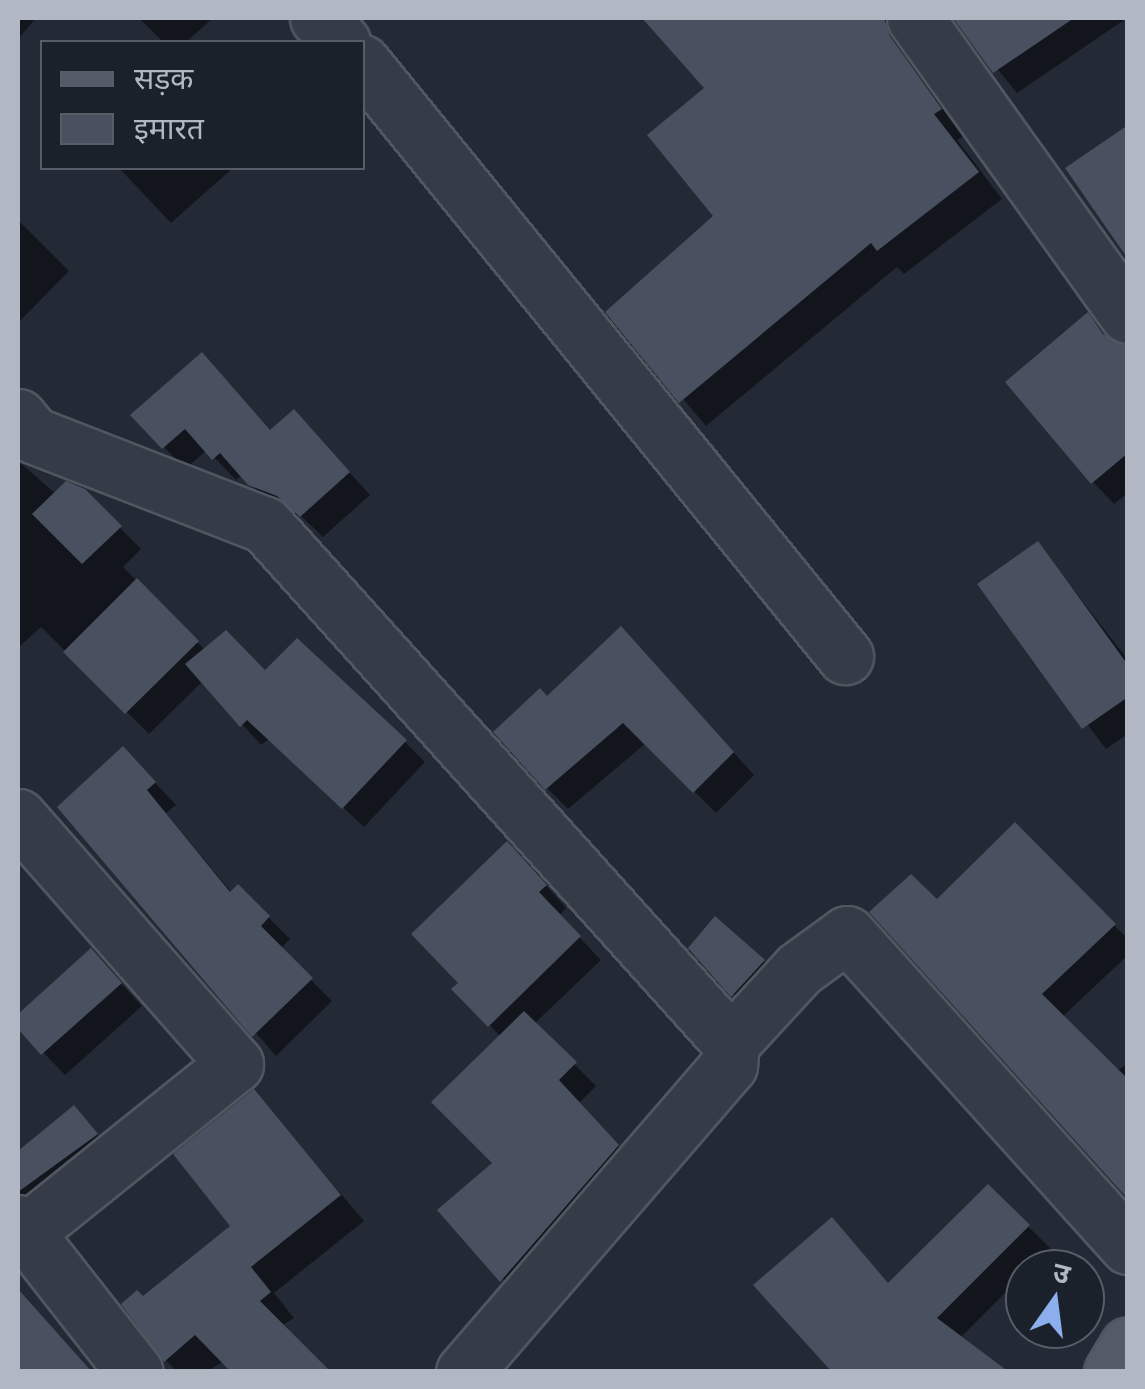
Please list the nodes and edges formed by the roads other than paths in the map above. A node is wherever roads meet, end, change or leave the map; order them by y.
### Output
1 (318, 18) edge
2 (915, 18) edge
3 (340, 40) edge
4 (365, 67) edge
5 (1128, 315) edge
6 (18, 417) edge
7 (845, 656) dead end
8 (18, 816) edge
9 (731, 1042) junction
10 (21, 1228) edge
11 (1128, 1246) edge
12 (1128, 1345) edge
13 (136, 1372) edge
14 (464, 1372) edge
15 (1112, 1372) edge

1 - 3 street
2 - 5 street
4 - 7 street
6 - 9 street
8 - 10 street
9 - 11 street
9 - 14 street
10 - 13 street
12 - 15 main road

